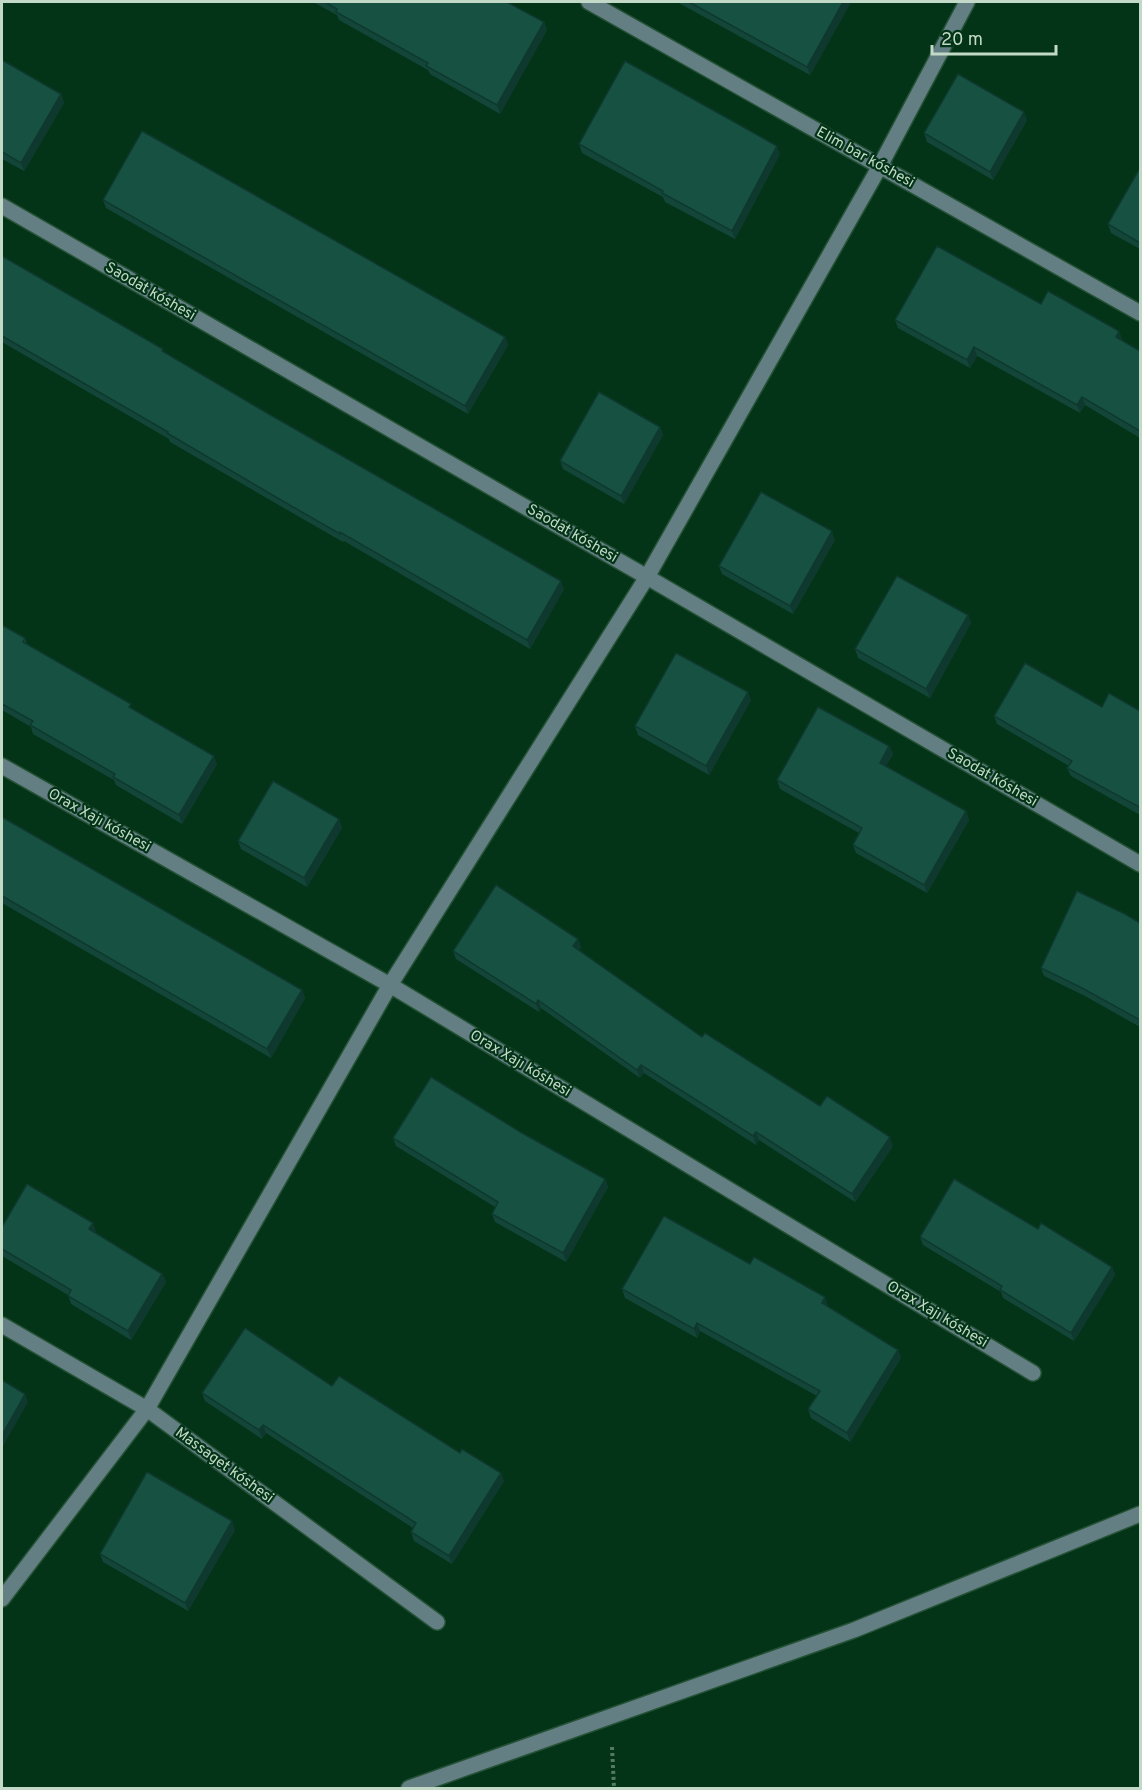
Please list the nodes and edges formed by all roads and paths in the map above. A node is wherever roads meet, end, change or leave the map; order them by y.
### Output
1 (589, 2) edge
2 (966, 2) edge
3 (880, 166) junction
4 (2, 206) edge
5 (1140, 313) edge
6 (647, 577) junction
7 (2, 766) edge
8 (1140, 864) edge
9 (390, 985) junction
10 (2, 1325) edge
11 (1033, 1373) dead end
12 (147, 1409) junction
13 (1140, 1514) edge
14 (2, 1599) edge
15 (437, 1622) dead end
16 (611, 1717) junction
17 (409, 1788) edge
18 (614, 1788) edge

1 - 3 street, Elim bar kóshesi
2 - 3 street
3 - 5 street, Elim bar kóshesi
3 - 6 street
4 - 6 street, Saodat kóshesi
6 - 8 street, Saodat kóshesi
6 - 9 street
7 - 9 street, Orax Xajı kóshesi
9 - 11 street, Orax Xajı kóshesi
9 - 12 street
10 - 12 street, Massaget kóshesi
12 - 14 street
12 - 15 street, Massaget kóshesi
13 - 16 street
16 - 17 street
16 - 18 path

